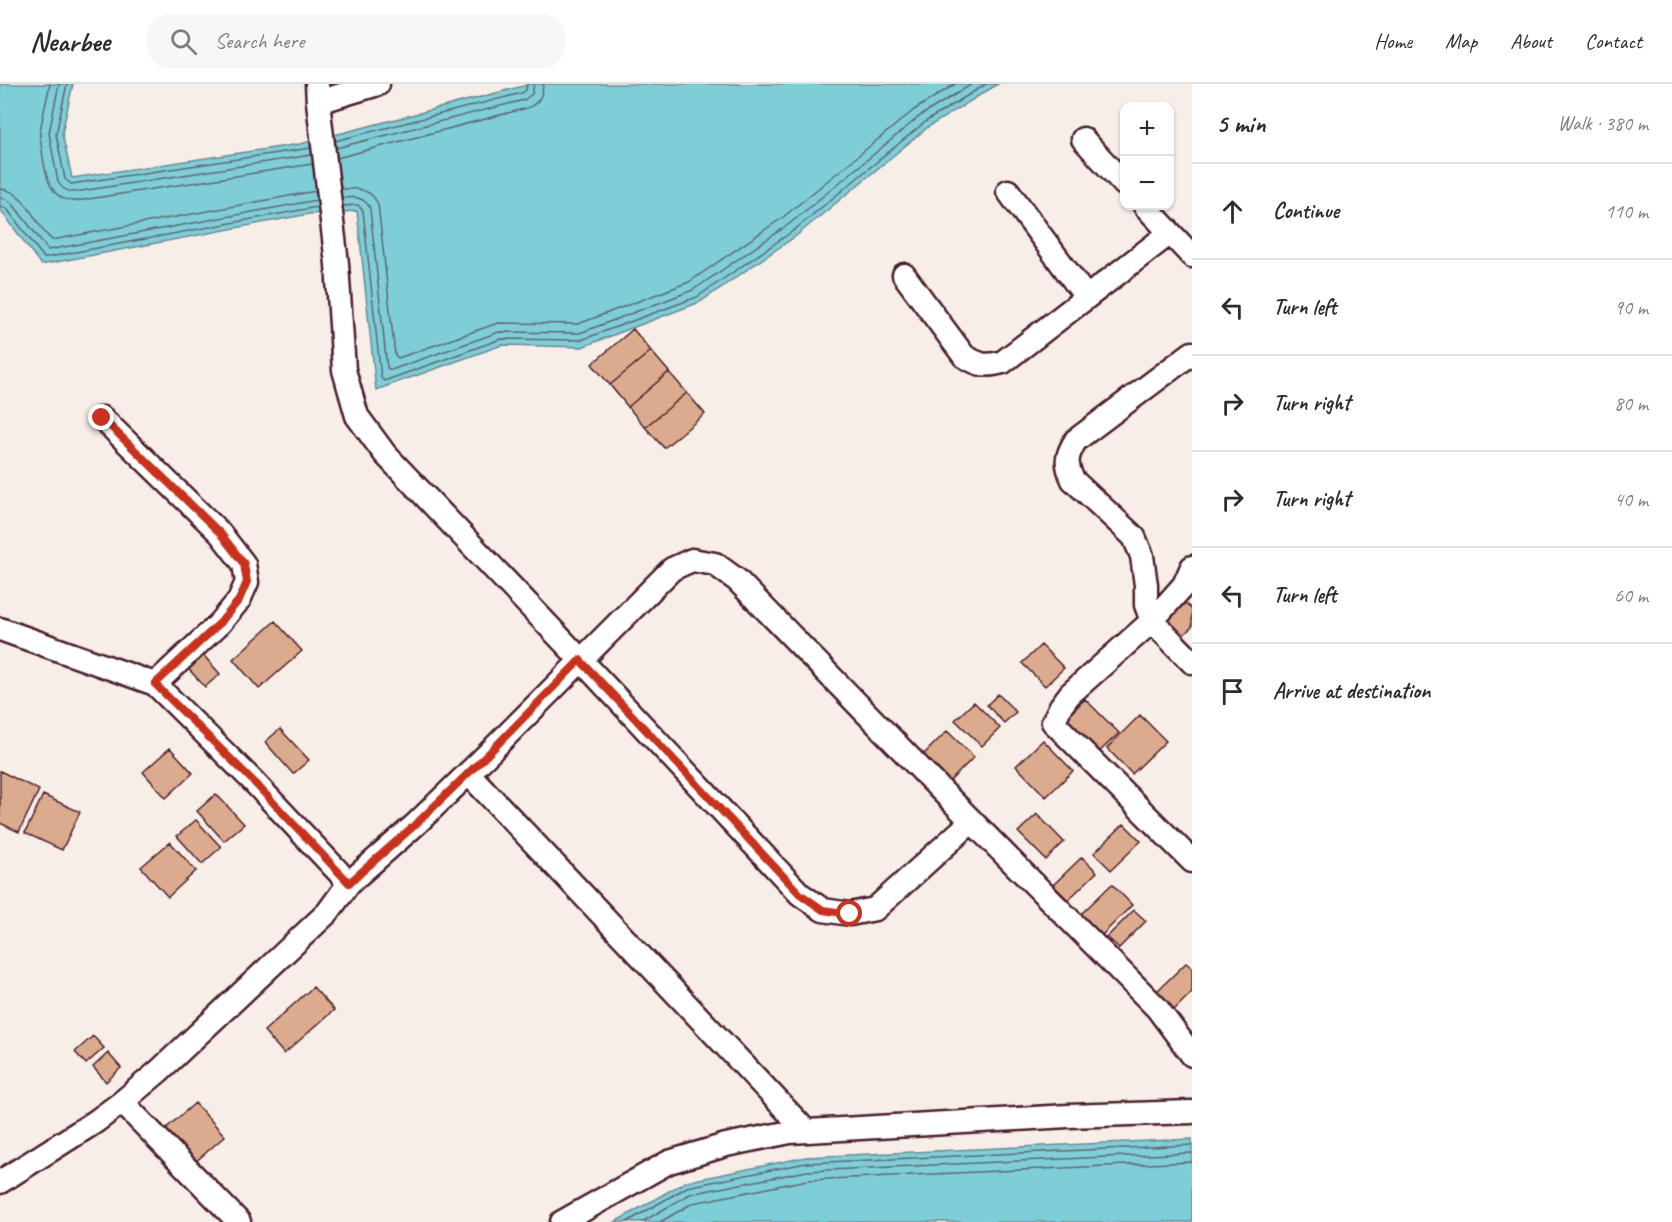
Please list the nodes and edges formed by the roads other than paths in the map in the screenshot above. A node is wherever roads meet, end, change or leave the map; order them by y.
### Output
1 (378, 84) edge
2 (317, 93) edge
3 (1083, 139) dead end
4 (1120, 179) edge
5 (1008, 191) dead end
6 (1149, 210) edge
7 (1170, 233) junction
8 (1192, 256) edge
9 (904, 275) dead end
10 (1086, 297) junction
11 (1188, 364) edge
12 (102, 418) dead end
13 (1192, 567) edge
14 (1152, 621) junction
15 (0, 629) edge
16 (580, 660) junction
17 (1192, 662) edge
18 (155, 684) junction
19 (468, 773) junction
20 (972, 821) junction
21 (1192, 861) edge
22 (349, 883) junction
23 (1192, 1055) edge
24 (122, 1102) junction
25 (1192, 1112) edge
26 (806, 1131) junction
27 (0, 1182) edge
28 (239, 1222) edge
29 (562, 1222) edge

1 - 2 street
2 - 16 street
3 - 4 street
5 - 10 street
6 - 7 street
7 - 8 street
7 - 10 street
9 - 10 street
11 - 14 street
12 - 18 street
13 - 14 street
14 - 17 street
14 - 21 street
15 - 18 street
16 - 19 street
16 - 20 street
16 - 20 street
18 - 22 street
19 - 22 street
19 - 26 street
20 - 23 street
22 - 24 street
24 - 27 street
24 - 28 street
25 - 26 street
26 - 29 street

